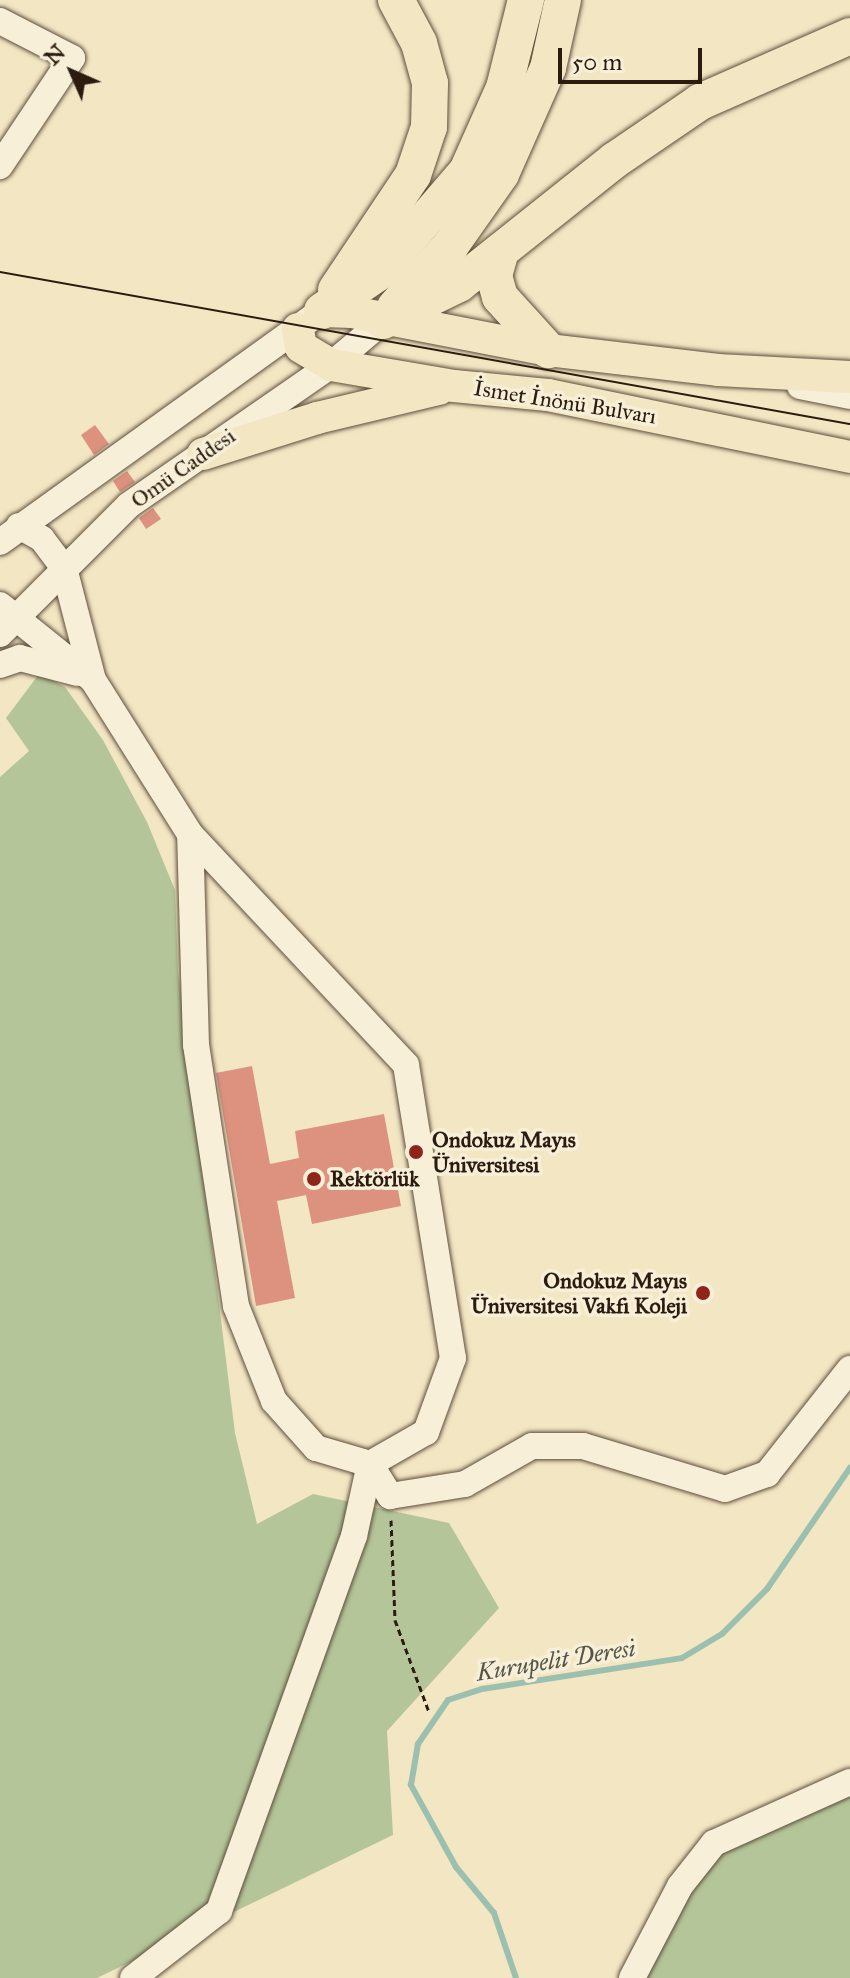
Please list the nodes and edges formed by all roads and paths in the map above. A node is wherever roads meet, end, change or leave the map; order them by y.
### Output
1 (396, 0) edge
2 (526, 0) edge
3 (563, 0) edge
4 (0, 21) edge
5 (850, 36) edge
6 (0, 166) edge
7 (501, 251) junction
8 (310, 320) junction
9 (383, 321) junction
10 (548, 350) junction
11 (331, 365) junction
12 (718, 370) junction
13 (850, 377) edge
14 (454, 386) junction
15 (850, 396) edge
16 (203, 454) junction
17 (850, 454) edge
18 (10, 534) edge
19 (64, 568) junction
20 (5, 618) edge
21 (0, 665) edge
22 (93, 680) junction
23 (190, 834) junction
24 (850, 1369) edge
25 (370, 1464) junction
26 (390, 1496) junction
27 (429, 1712) dead end
28 (850, 1782) edge
29 (133, 1978) edge
30 (632, 1978) edge

1 - 8 highway
2 - 8 highway
3 - 9 highway
4 - 6 street
5 - 7 highway
7 - 9 highway
7 - 10 highway
8 - 9 main road
8 - 11 main road, İsmet İnönü Bulvarı
8 - 18 street
9 - 10 main road
9 - 11 street, Omü Caddesi
10 - 12 main road
11 - 14 main road, İsmet İnönü Bulvarı
11 - 16 street, Omü Caddesi
12 - 13 main road
12 - 15 street
14 - 16 main road
14 - 17 main road, İsmet İnönü Bulvarı
16 - 19 street, Omü Caddesi
18 - 19 street
19 - 20 street, Omü Caddesi
19 - 22 street
20 - 22 street
21 - 22 street
22 - 23 street
23 - 25 street
23 - 25 street
24 - 26 street
25 - 26 street
25 - 29 street
26 - 27 path
28 - 30 street

